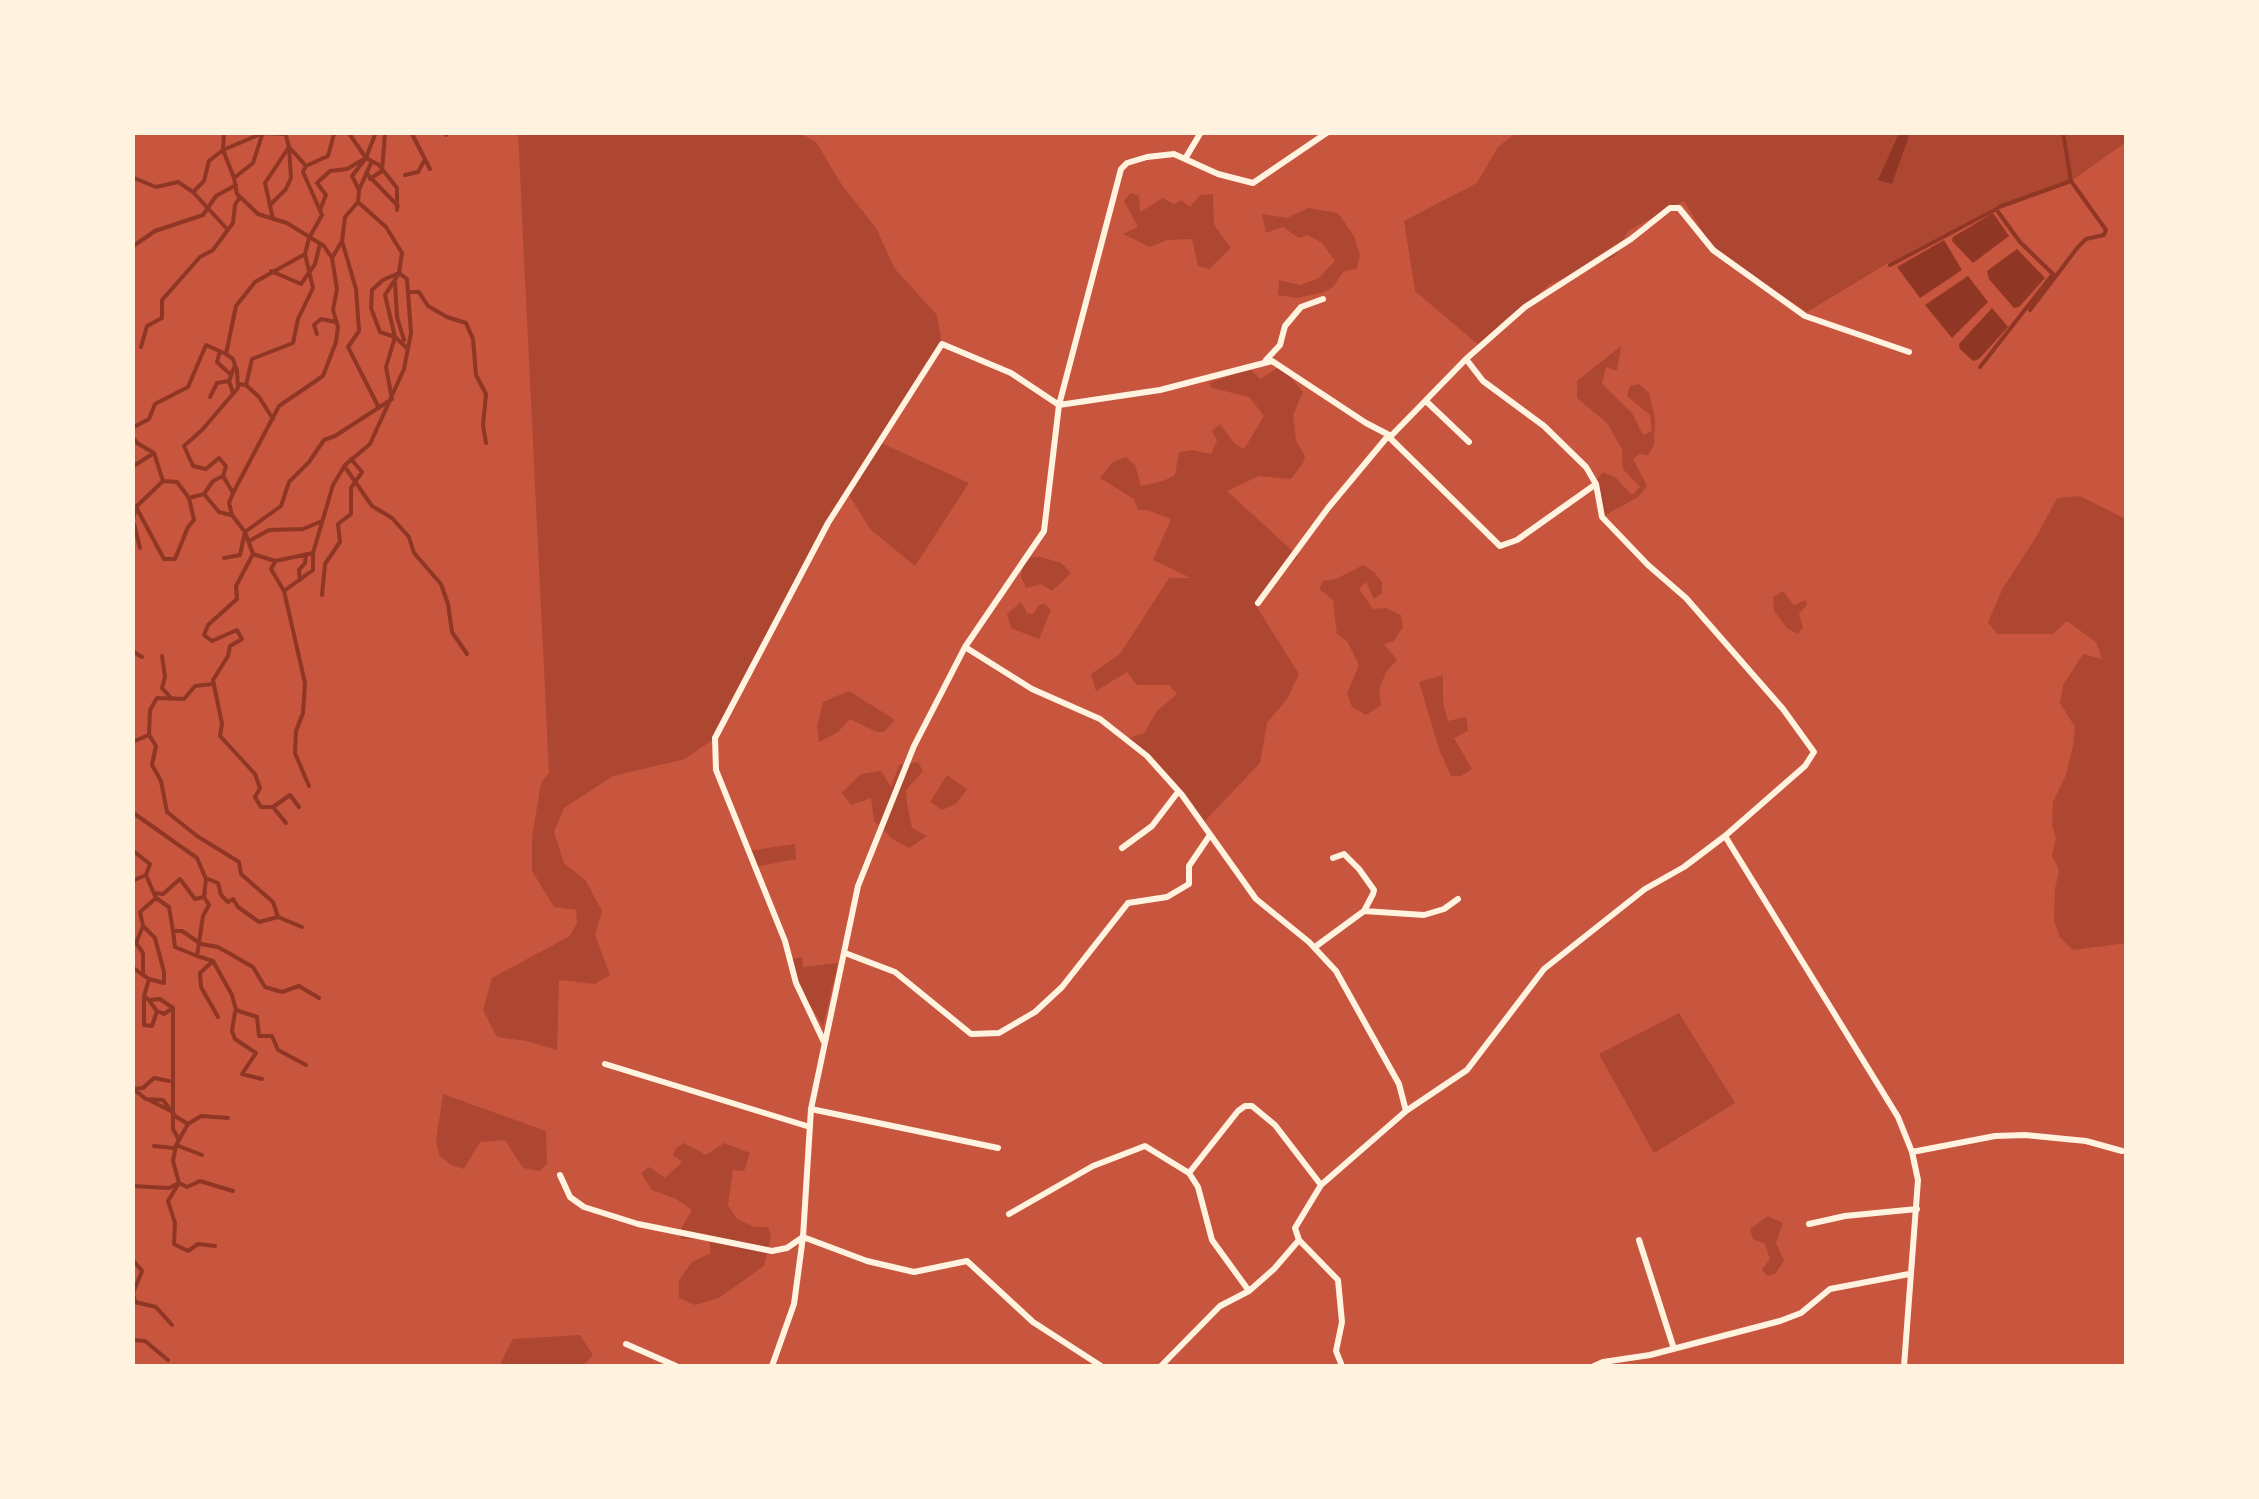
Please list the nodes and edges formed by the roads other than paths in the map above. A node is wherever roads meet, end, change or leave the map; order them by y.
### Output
1 (1201, 132) edge
2 (1328, 132) edge
3 (1184, 159) junction
4 (1323, 299) dead end
5 (1908, 352) dead end
6 (1466, 359) junction
7 (1265, 361) junction
8 (1426, 402) junction
9 (1059, 406) junction
10 (1388, 436) junction
11 (1470, 442) dead end
12 (1596, 484) junction
13 (1258, 603) dead end
14 (966, 647) junction
15 (1178, 792) junction
16 (1210, 835) junction
17 (1725, 836) junction
18 (1122, 848) dead end
19 (1333, 858) dead end
20 (1458, 900) dead end
21 (1364, 911) junction
22 (1315, 947) junction
23 (844, 953) junction
24 (824, 1042) junction
25 (605, 1064) dead end
26 (811, 1109) junction
27 (1406, 1111) junction
28 (810, 1127) junction
29 (998, 1148) dead end
30 (2122, 1151) dead end
31 (1912, 1152) junction
32 (1189, 1173) junction
33 (560, 1175) dead end
34 (1321, 1185) junction
35 (1917, 1208) junction
36 (1008, 1214) dead end
37 (1810, 1224) dead end
38 (804, 1237) junction
39 (1299, 1240) junction
40 (1639, 1240) dead end
41 (1909, 1274) junction
42 (1249, 1291) junction
43 (626, 1344) dead end
44 (1674, 1349) junction
45 (676, 1366) edge
46 (772, 1366) edge
47 (1101, 1366) edge
48 (1161, 1366) edge
49 (1342, 1366) edge
50 (1594, 1366) edge
51 (1904, 1366) edge

1 - 3 street
2 - 3 street
3 - 9 street
4 - 7 street
5 - 6 street
6 - 8 street
6 - 12 street
7 - 9 street
7 - 10 street
8 - 10 street
8 - 11 street
9 - 14 street
9 - 24 street
10 - 12 street
10 - 13 street
12 - 17 street
14 - 15 street
14 - 23 street
15 - 16 street
15 - 18 street
16 - 22 street
16 - 23 street
17 - 27 street
17 - 31 street
19 - 21 street
20 - 21 street
21 - 22 street
22 - 27 street
23 - 24 street
24 - 26 street
25 - 28 street
26 - 28 street
26 - 29 street
27 - 34 street
28 - 38 street
30 - 31 street
31 - 35 street
32 - 34 street
32 - 36 street
32 - 42 street
33 - 38 street
34 - 39 street
35 - 37 street
35 - 41 street
38 - 46 street
38 - 47 street
39 - 42 street
39 - 49 street
40 - 44 street
41 - 44 street
41 - 51 street
42 - 48 street
43 - 45 street
44 - 50 street

